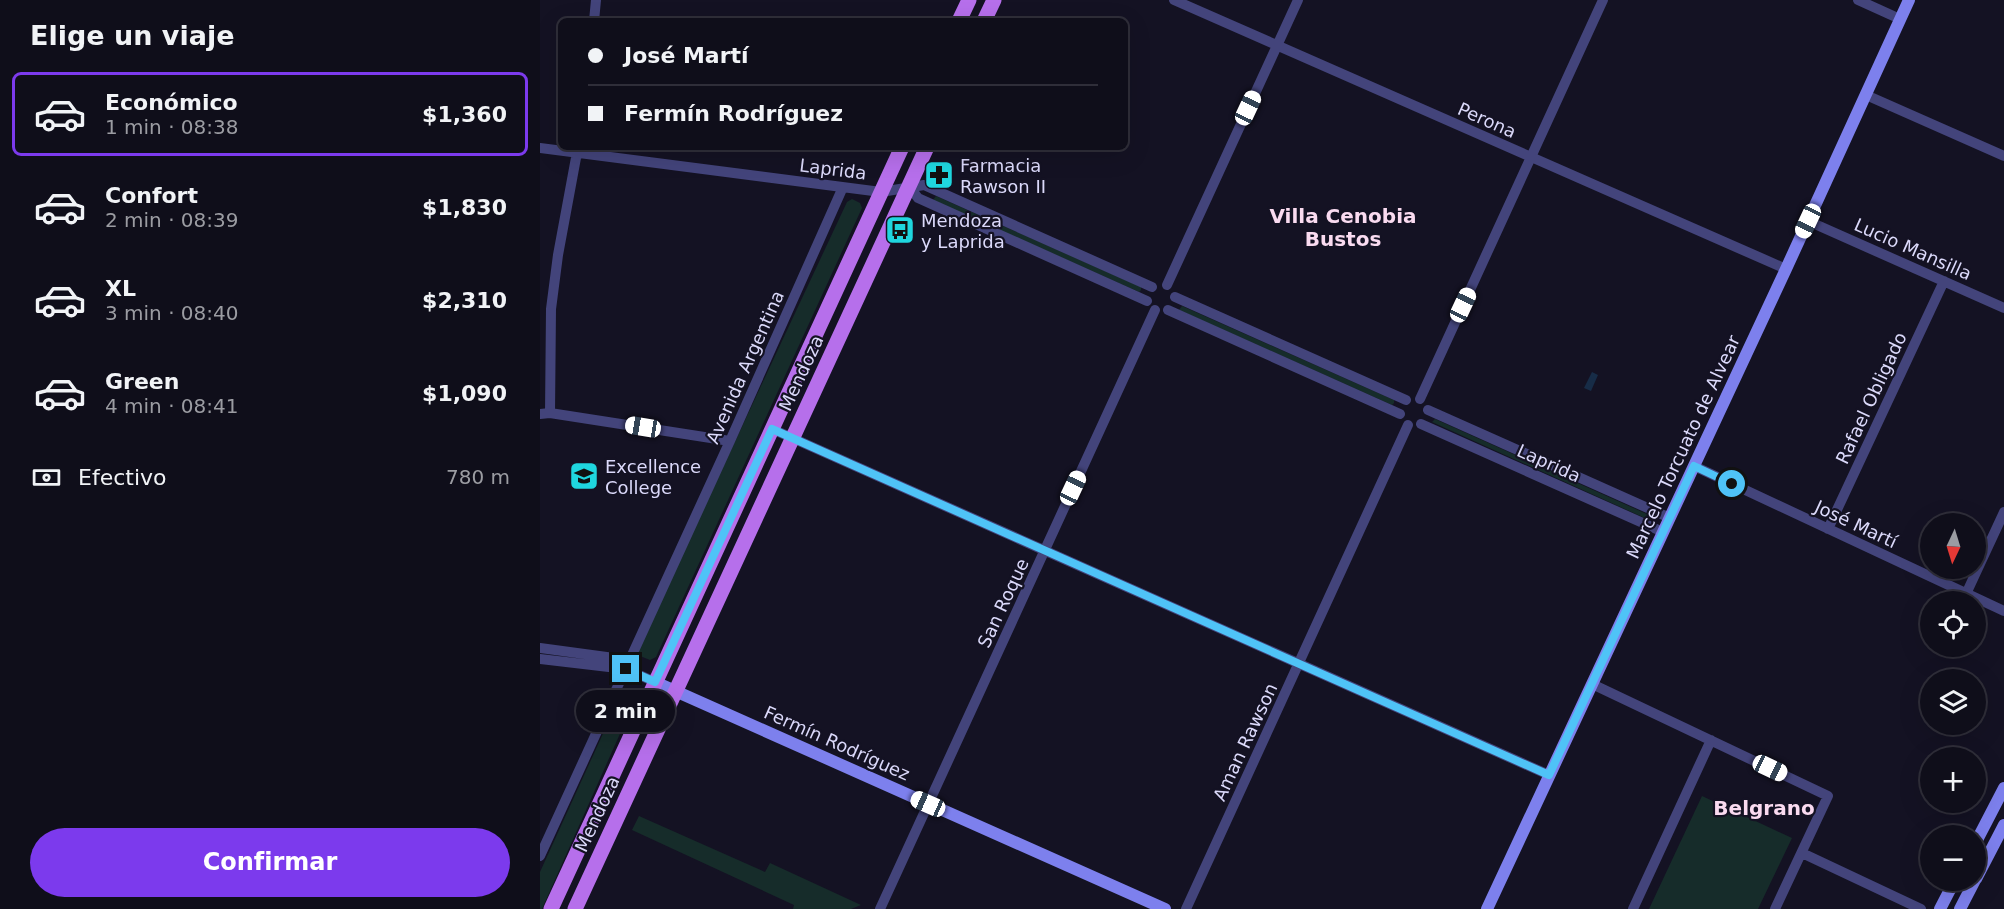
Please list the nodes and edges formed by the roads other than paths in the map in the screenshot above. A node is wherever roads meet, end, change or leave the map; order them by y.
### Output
1 (596, 0) edge
2 (969, 0) edge
3 (994, 0) edge
4 (1174, 0) edge
5 (1298, 0) edge
6 (1603, 0) edge
7 (1858, 0) edge
8 (1909, 0) edge
9 (594, 18) edge
10 (960, 18) edge
11 (985, 18) edge
12 (1900, 19) junction
13 (1277, 45) junction
14 (1866, 95) junction
15 (540, 148) edge
16 (558, 149) edge
17 (578, 150) edge
18 (901, 150) edge
19 (926, 150) edge
20 (2004, 156) edge
21 (1531, 157) junction
22 (909, 186) junction
23 (843, 187) junction
24 (881, 192) junction
25 (1808, 221) junction
26 (1786, 269) junction
27 (1944, 281) junction
28 (1167, 285) junction
29 (1152, 287) junction
30 (1175, 297) junction
31 (1147, 301) junction
32 (2004, 308) edge
33 (1155, 310) junction
34 (1168, 310) junction
35 (1420, 399) junction
36 (1406, 400) junction
37 (1428, 410) junction
38 (545, 414) edge
39 (1400, 414) junction
40 (1421, 424) junction
41 (1408, 425) junction
42 (772, 429) junction
43 (792, 438) junction
44 (730, 441) junction
45 (1694, 466) junction
46 (2004, 512) edge
47 (1670, 518) junction
48 (1828, 529) junction
49 (1663, 532) junction
50 (1045, 550) junction
51 (1960, 591) edge
52 (1967, 591) edge
53 (1986, 603) edge
54 (2004, 611) edge
55 (540, 648) edge
56 (540, 659) edge
57 (1299, 663) junction
58 (626, 669) junction
59 (655, 682) junction
60 (1592, 684) junction
61 (675, 691) junction
62 (1711, 740) junction
63 (1549, 775) junction
64 (2004, 788) edge
65 (928, 804) junction
66 (1985, 825) edge
67 (2004, 825) edge
68 (1802, 853) junction
69 (540, 856) edge
70 (1986, 859) edge
71 (1949, 891) edge
72 (1969, 891) edge
73 (1144, 905) edge
74 (551, 909) edge
75 (575, 909) edge
76 (880, 909) edge
77 (1165, 909) edge
78 (1186, 909) edge
79 (1486, 909) edge
80 (1633, 909) edge
81 (1776, 909) edge
82 (1921, 909) edge
83 (1940, 909) edge
84 (1960, 909) edge

1 - 9 street
2 - 10 main road
3 - 11 main road
4 - 13 street, Perona
5 - 13 street
6 - 21 street
7 - 12 street
8 - 12 street, Marcelo Torcuato de Alvear
12 - 14 street, Marcelo Torcuato de Alvear
13 - 21 street, Perona
13 - 28 street
14 - 20 street
14 - 25 street, Marcelo Torcuato de Alvear
15 - 16 street, Laprida
17 - 23 street, Laprida
17 - 38 street
18 - 24 main road, Mendoza
19 - 22 main road, Mendoza
21 - 26 street, Perona
21 - 35 street
22 - 24 street, Laprida
22 - 29 street, Laprida
22 - 31 street
22 - 43 main road, Mendoza
23 - 24 street, Laprida
23 - 44 street, Avenida Argentina
24 - 42 main road, Mendoza
25 - 26 street, Marcelo Torcuato de Alvear
25 - 27 street, Lucio Mansilla
26 - 45 street, Marcelo Torcuato de Alvear
27 - 32 street, Lucio Mansilla
27 - 48 street, Rafael Obligado
28 - 29 street
28 - 30 street
29 - 31 street
30 - 34 street
30 - 36 street
31 - 33 street
33 - 34 street
33 - 50 street, San Roque
34 - 39 street
35 - 36 street
35 - 37 street
36 - 39 street
37 - 40 street
37 - 47 street, Laprida
38 - 44 street
39 - 41 street
40 - 41 street
40 - 49 street, Laprida
41 - 57 street, Aman Rawson
42 - 43 street
42 - 59 main road, Mendoza
43 - 50 street
43 - 61 main road, Mendoza
44 - 58 street, Avenida Argentina
45 - 47 street, Marcelo Torcuato de Alvear
45 - 48 street, José Martí
46 - 52 street
47 - 49 street, Marcelo Torcuato de Alvear
48 - 51 street, José Martí
49 - 60 street, Marcelo Torcuato de Alvear
50 - 57 street
50 - 65 street, San Roque
53 - 54 street, José Martí
55 - 58 street, Fermín Rodríguez
56 - 58 street, Fermín Rodríguez
57 - 63 street
57 - 78 street, Aman Rawson
58 - 59 street, Fermín Rodríguez
58 - 69 street, Avenida Argentina
59 - 61 street, Fermín Rodríguez
59 - 74 main road, Mendoza
60 - 62 street
60 - 63 street, Marcelo Torcuato de Alvear
61 - 65 street, Fermín Rodríguez
61 - 75 main road, Mendoza
62 - 68 street
62 - 80 street
63 - 79 street, Marcelo Torcuato de Alvear
64 - 66 street
65 - 73 street, Fermín Rodríguez
65 - 76 street, San Roque
67 - 70 street
68 - 81 street
68 - 82 street
71 - 83 street
72 - 84 street
73 - 77 street, Fermín Rodríguez

